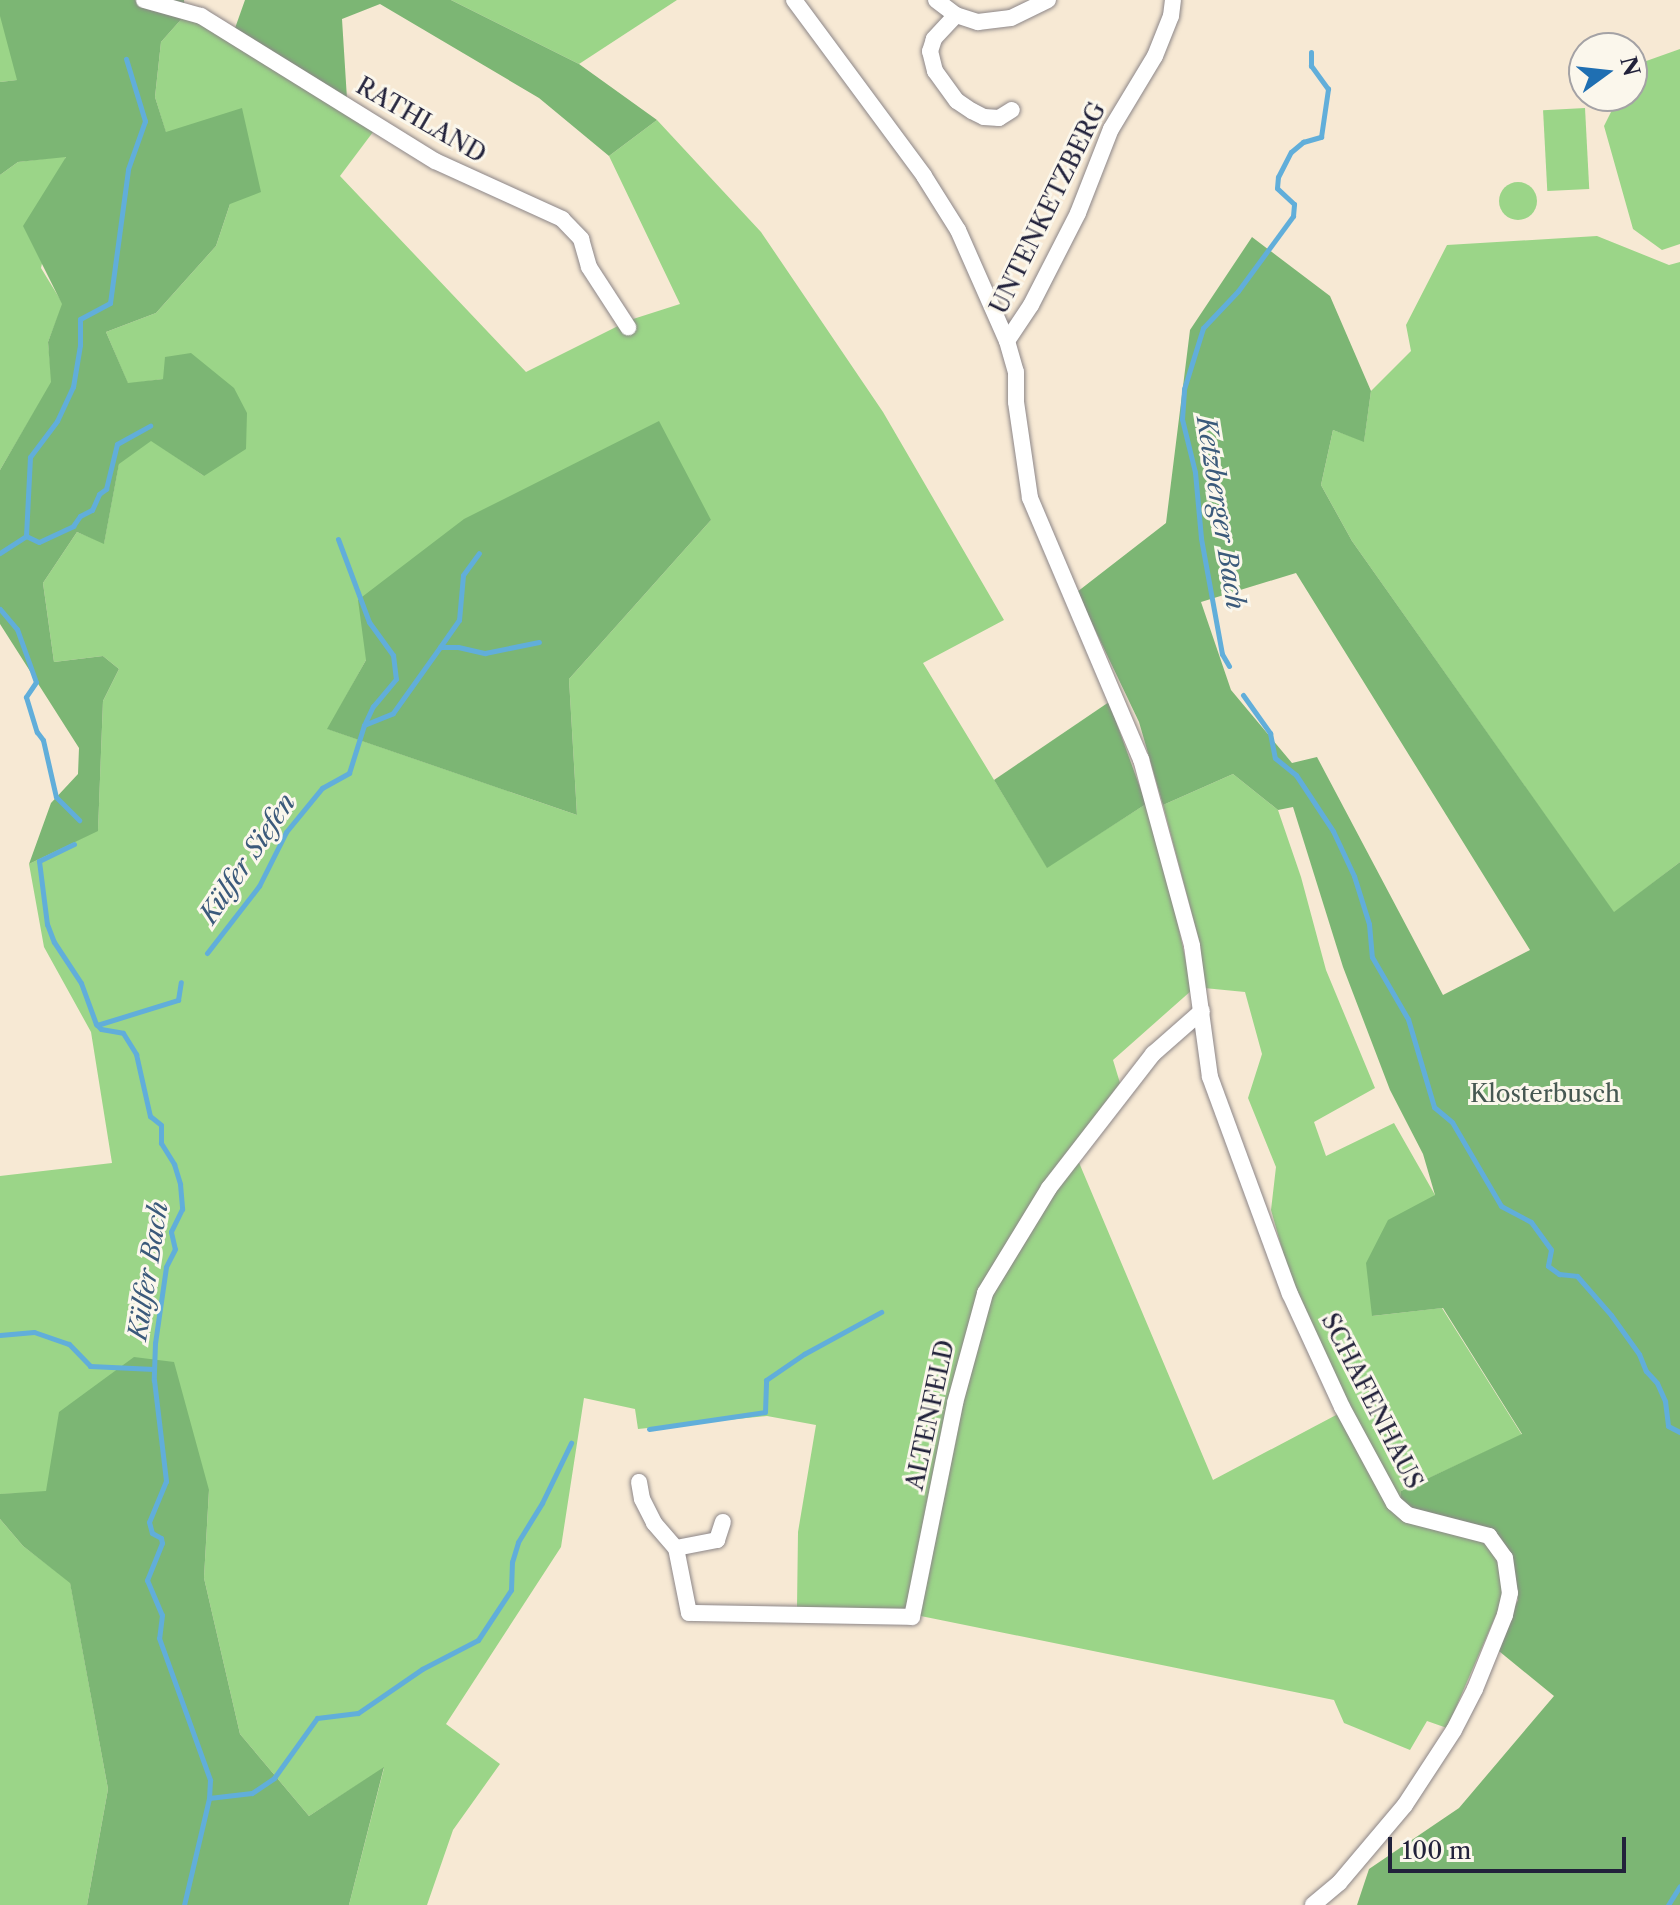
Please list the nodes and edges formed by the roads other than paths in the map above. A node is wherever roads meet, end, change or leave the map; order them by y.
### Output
1 (144, 0) edge
2 (794, 0) edge
3 (936, 0) edge
4 (1048, 0) edge
5 (1173, 0) edge
6 (956, 15) junction
7 (1012, 110) dead end
8 (628, 327) dead end
9 (1007, 341) junction
10 (1192, 946) joint
11 (1202, 1011) junction
12 (639, 1482) dead end
13 (723, 1522) dead end
14 (676, 1548) junction
15 (1313, 1905) edge

1 - 8 street, RATHLAND
2 - 9 street
3 - 6 street
4 - 6 street
5 - 9 street, UNTENKETZBERG
6 - 7 street
9 - 10 street, UNTENKETZBERG
10 - 11 street, SCHAFENHAUS
11 - 14 street, ALTENFELD
11 - 15 street, SCHAFENHAUS
12 - 14 street, ALTENFELD
13 - 14 street

